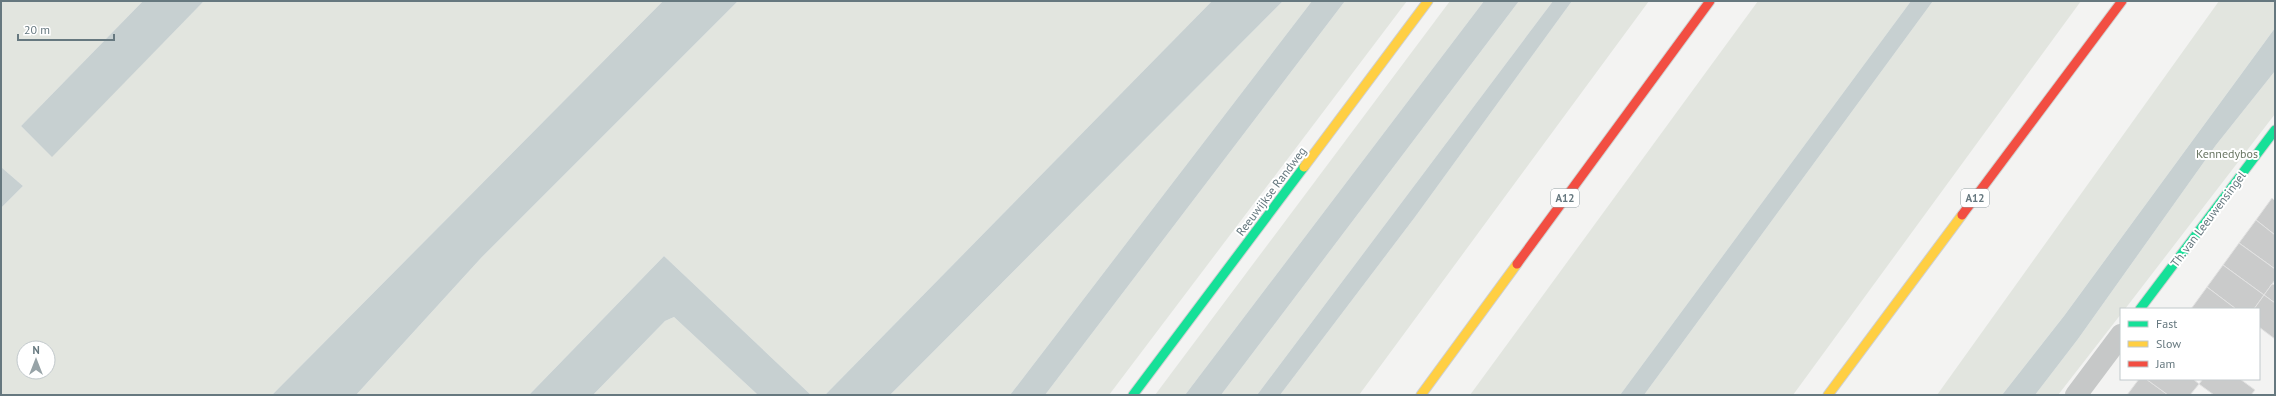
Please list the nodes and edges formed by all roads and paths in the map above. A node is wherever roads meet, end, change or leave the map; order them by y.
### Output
1 (1428, 1) edge
2 (1710, 1) edge
3 (2122, 1) edge
4 (2275, 130) edge
5 (2141, 308) edge
6 (2120, 336) edge
7 (1133, 395) edge
8 (1421, 395) edge
9 (1828, 395) edge
10 (2076, 395) edge

1 - 7 main road, Reeuwijkse Randweg
2 - 8 main road, A12
3 - 9 main road, A12
4 - 5 main road, Th. van Leeuwensingel
6 - 10 street

